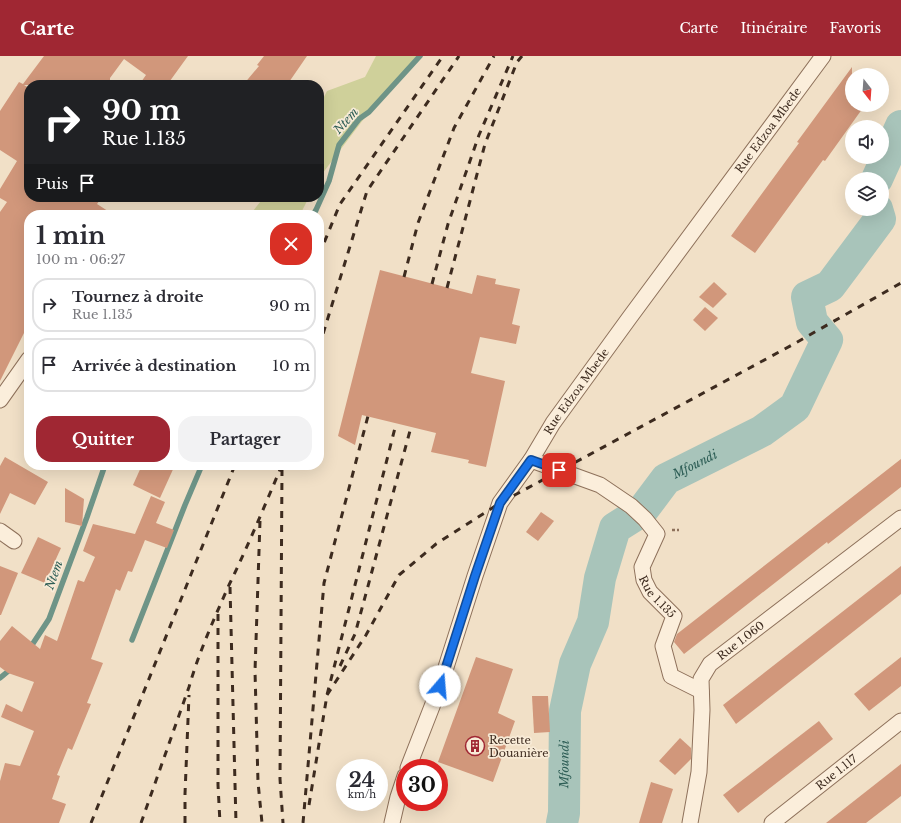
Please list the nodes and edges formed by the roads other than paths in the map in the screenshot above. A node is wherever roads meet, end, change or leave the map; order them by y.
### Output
1 (823, 56) edge
2 (24, 366) edge
3 (0, 400) edge
4 (531, 460) junction
5 (901, 518) edge
6 (0, 531) edge
7 (14, 541) dead end
8 (702, 691) junction
9 (901, 721) edge
10 (412, 759) edge
11 (396, 805) edge
12 (392, 823) edge
13 (690, 823) edge
14 (772, 823) edge

1 - 4 street, Rue Edzoa Mbede
2 - 3 street
4 - 8 street, Rue 1.135
4 - 10 street, Rue Edzoa Mbede
5 - 8 street, Rue 1.060
6 - 7 street
8 - 13 street, Rue 1.060
9 - 14 street, Rue 1.117
11 - 12 street

